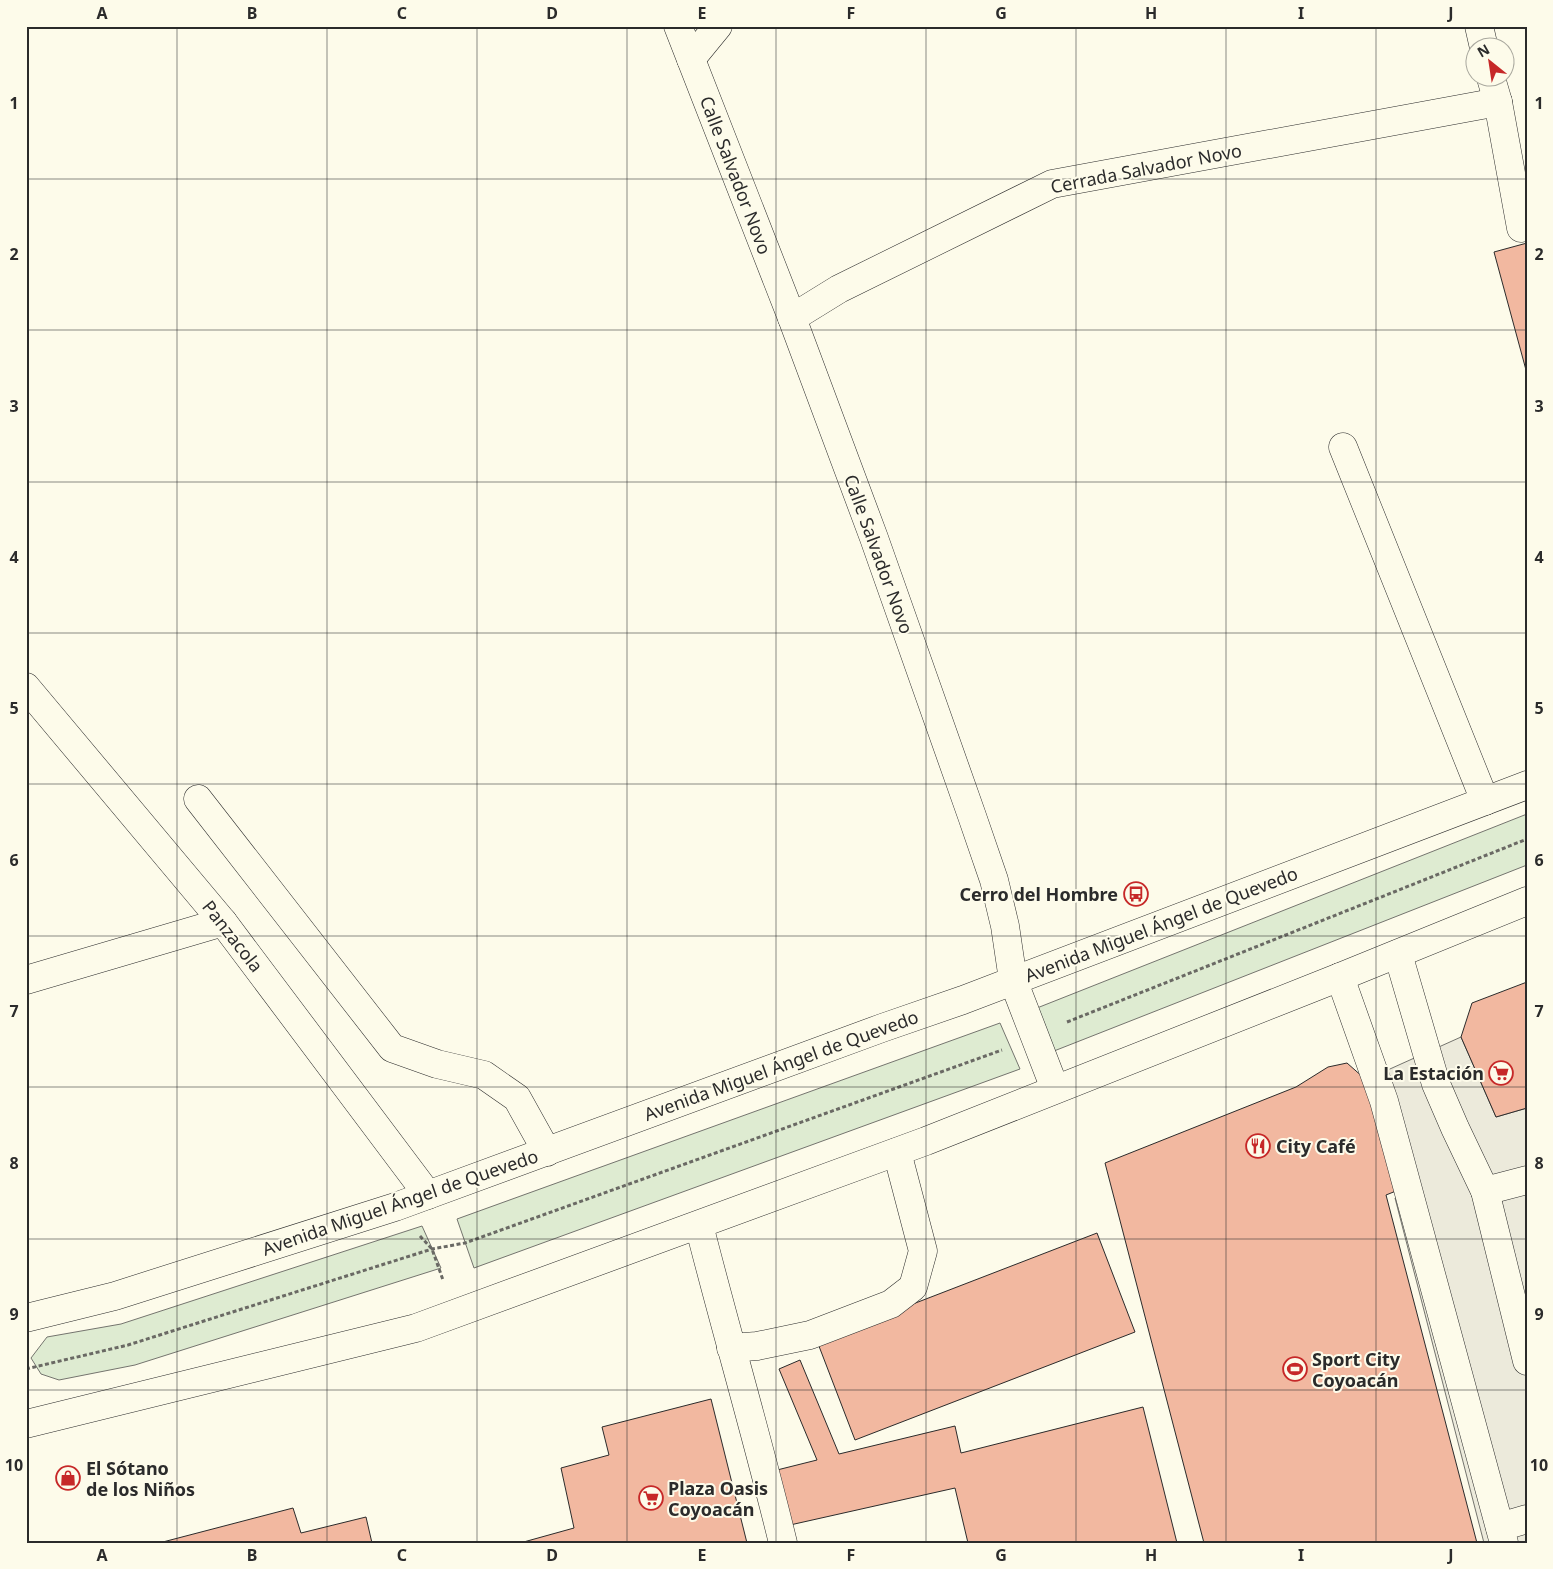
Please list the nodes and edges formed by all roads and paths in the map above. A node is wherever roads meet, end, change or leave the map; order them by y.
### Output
1 (678, 26) edge
2 (718, 26) edge
3 (691, 59) junction
4 (1495, 90) edge
5 (1521, 228) dead end
6 (792, 318) junction
7 (1343, 447) dead end
8 (26, 686) edge
9 (1527, 785) edge
10 (198, 799) dead end
11 (1485, 801) junction
12 (1527, 839) edge
13 (1527, 901) edge
14 (223, 922) junction
15 (1398, 954) junction
16 (1340, 977) junction
17 (26, 980) edge
18 (1013, 980) junction
19 (1033, 1036) junction
20 (1055, 1090) junction
21 (547, 1152) junction
22 (897, 1152) junction
23 (1527, 1180) edge
24 (1485, 1191) junction
25 (428, 1195) junction
26 (699, 1225) junction
27 (26, 1318) edge
28 (731, 1348) junction
29 (1527, 1360) edge
30 (26, 1368) edge
31 (26, 1424) edge
32 (1527, 1519) edge
33 (1502, 1535) edge
34 (783, 1543) edge

1 - 3 main road, Calle Salvador Novo
2 - 3 main road
3 - 6 main road, Calle Salvador Novo
4 - 5 main road
4 - 6 main road, Cerrada Salvador Novo
6 - 18 main road, Calle Salvador Novo
7 - 11 main road
8 - 14 main road, Panzacola
9 - 11 main road, Avenida Miguel Ángel de Quevedo
10 - 21 main road
11 - 18 main road, Avenida Miguel Ángel de Quevedo
12 - 19 path
13 - 15 main road
14 - 17 main road
14 - 25 main road, Panzacola
15 - 16 main road
15 - 24 main road
16 - 20 main road
16 - 33 main road
18 - 19 main road, Calle Salvador Novo
18 - 21 main road, Avenida Miguel Ángel de Quevedo
19 - 20 main road, Calle Salvador Novo
19 - 30 path
20 - 22 main road
21 - 25 main road, Avenida Miguel Ángel de Quevedo
22 - 26 main road
22 - 28 main road
23 - 24 main road
24 - 29 main road
25 - 27 main road, Avenida Miguel Ángel de Quevedo
26 - 28 main road
26 - 31 main road
28 - 34 main road
32 - 33 main road

